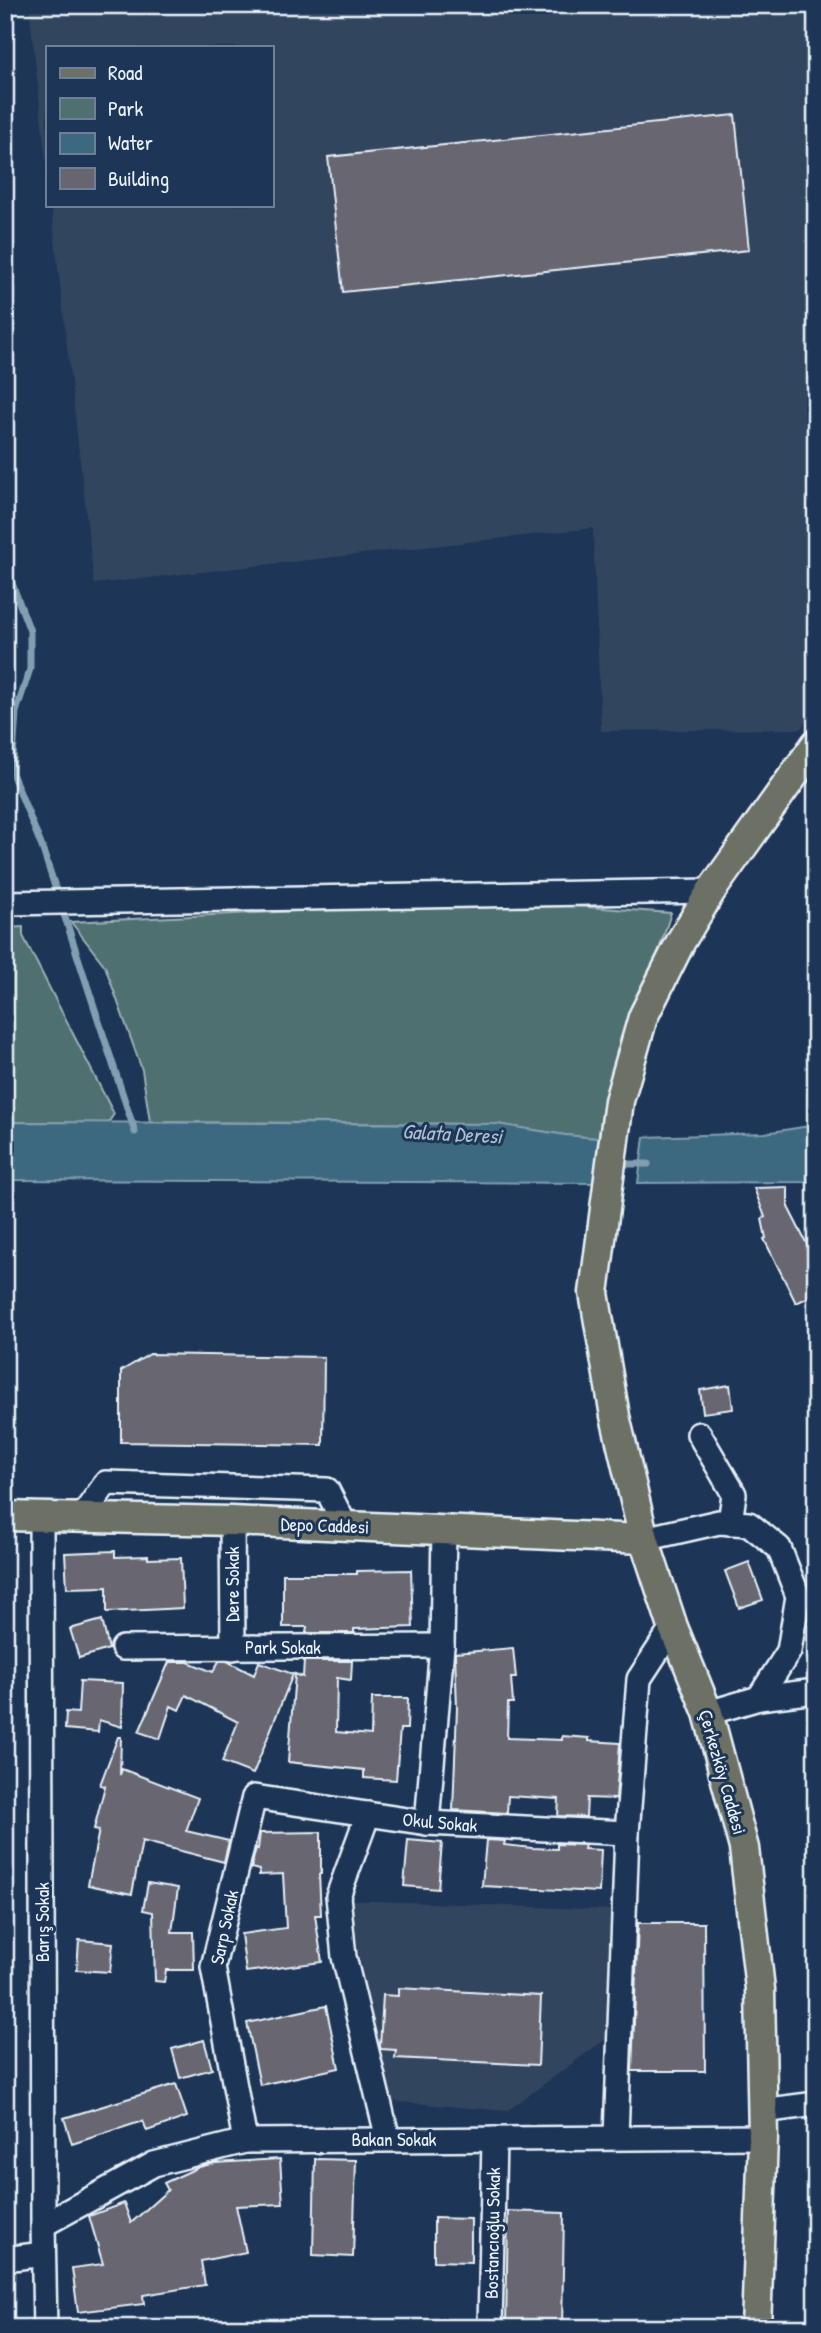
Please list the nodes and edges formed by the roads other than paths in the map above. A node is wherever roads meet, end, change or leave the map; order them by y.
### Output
1 (816, 744) edge
2 (711, 891) junction
3 (13, 903) edge
4 (699, 1434) dead end
5 (5, 1516) edge
6 (41, 1517) junction
7 (82, 1517) junction
8 (232, 1521) junction
9 (730, 1523) junction
10 (345, 1525) junction
11 (443, 1529) junction
12 (644, 1539) junction
13 (673, 1627) junction
14 (442, 1646) junction
15 (233, 1647) junction
16 (123, 1648) dead end
17 (816, 1691) edge
18 (759, 1698) junction
19 (708, 1713) junction
20 (254, 1797) joint
21 (368, 1814) junction
22 (427, 1823) junction
23 (627, 1833) junction
24 (816, 2104) edge
25 (762, 2124) junction
26 (616, 2137) junction
27 (388, 2138) junction
28 (494, 2139) junction
29 (246, 2141) junction
30 (43, 2225) junction
31 (43, 2254) junction
32 (5, 2259) edge
33 (45, 2328) edge
34 (490, 2328) edge
35 (756, 2328) edge

1 - 2 main road, Çerkezköy Caddesi
2 - 3 street
2 - 12 main road, Çerkezköy Caddesi
4 - 9 street
5 - 6 main road, Depo Caddesi
6 - 7 main road, Depo Caddesi
6 - 30 street, Barış Sokak
7 - 8 main road, Depo Caddesi
7 - 10 street
8 - 10 main road, Depo Caddesi
8 - 15 street, Dere Sokak
9 - 12 street
9 - 18 street
10 - 11 main road, Depo Caddesi
11 - 12 main road, Depo Caddesi
11 - 14 street
12 - 13 main road, Çerkezköy Caddesi
13 - 19 main road, Çerkezköy Caddesi
13 - 23 street
14 - 15 street, Park Sokak
14 - 22 street
15 - 16 street, Park Sokak
17 - 18 street
18 - 19 street
19 - 25 main road, Çerkezköy Caddesi
20 - 21 street, Okul Sokak
20 - 29 street, Sarp Sokak
21 - 22 street, Okul Sokak
21 - 27 street
22 - 23 street, Okul Sokak
23 - 26 street
24 - 25 street, Bakan Sokak
25 - 26 street, Bakan Sokak
25 - 35 main road, Çerkezköy Caddesi
26 - 28 street, Bakan Sokak
27 - 28 street, Bakan Sokak
27 - 29 street, Bakan Sokak
28 - 34 street, Bostancıoğlu Sokak
29 - 30 street, Bakan Sokak
30 - 31 street, Barış Sokak
31 - 32 street
31 - 33 street, Barış Sokak

